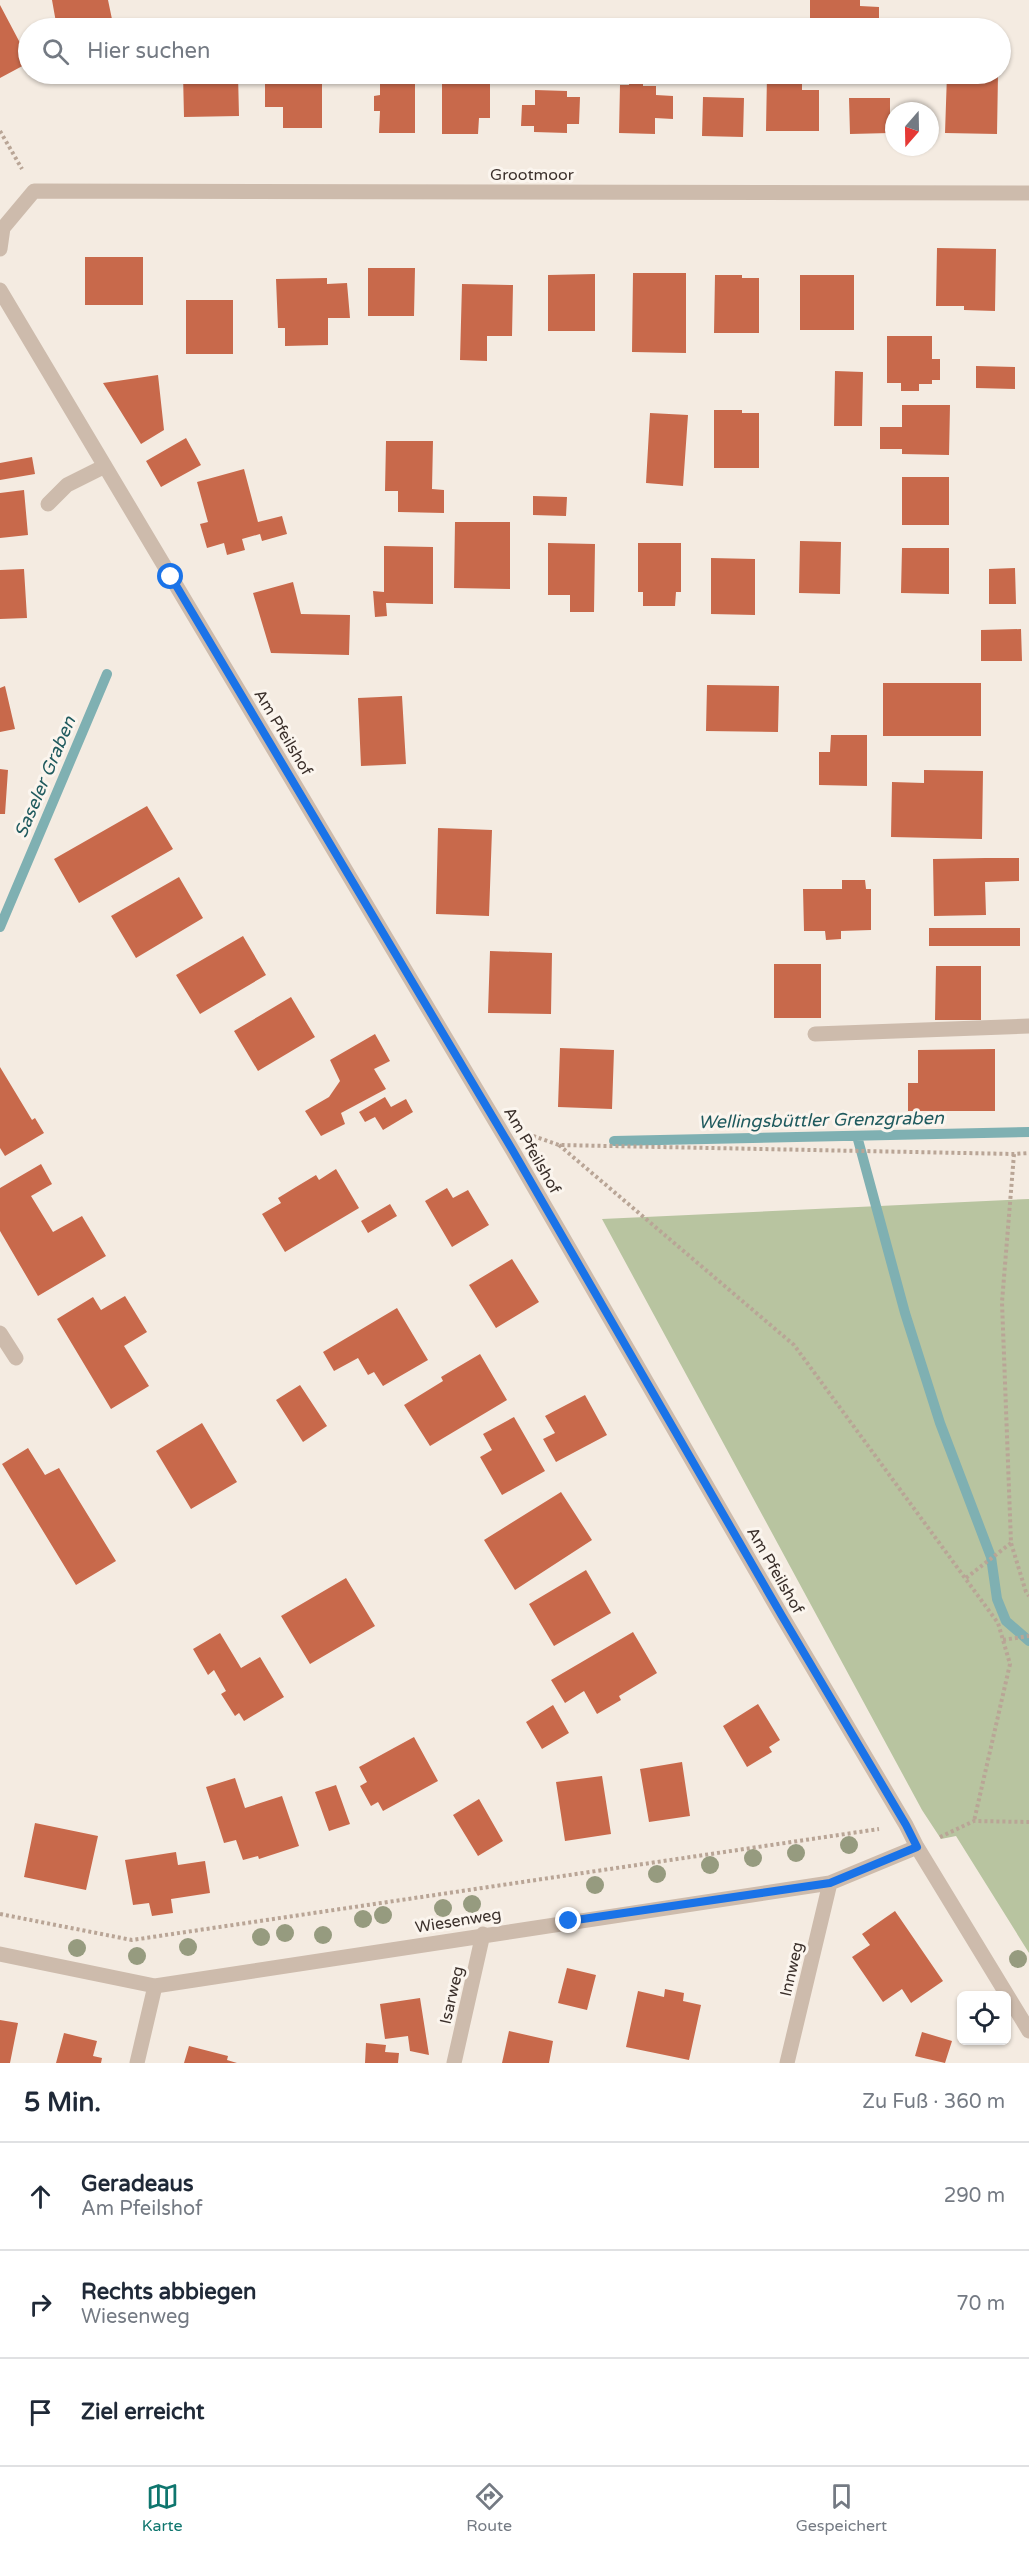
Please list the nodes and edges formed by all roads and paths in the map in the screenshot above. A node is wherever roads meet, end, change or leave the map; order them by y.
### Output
1 (0, 131) edge
2 (34, 191) junction
3 (1029, 193) edge
4 (0, 249) edge
5 (0, 290) edge
6 (105, 466) junction
7 (48, 504) dead end
8 (1029, 1026) edge
9 (815, 1034) dead end
10 (530, 1135) dead end
11 (559, 1145) junction
12 (1029, 1153) edge
13 (1014, 1154) junction
14 (0, 1333) edge
15 (16, 1358) dead end
16 (1011, 1543) junction
17 (966, 1578) junction
18 (1029, 1596) edge
19 (1029, 1636) edge
20 (1003, 1640) junction
21 (974, 1821) junction
22 (1029, 1822) edge
23 (906, 1825) junction
24 (917, 1847) junction
25 (830, 1883) junction
26 (0, 1914) edge
27 (483, 1934) junction
28 (0, 1954) edge
29 (156, 1986) junction
30 (1029, 2031) edge
31 (137, 2063) edge
32 (454, 2063) edge
33 (787, 2063) edge

1 - 2 path
2 - 3 street, Grootmoor
2 - 4 street
5 - 6 street, Am Pfeilshof
6 - 7 street
6 - 23 street, Am Pfeilshof
8 - 9 street
10 - 11 path
11 - 13 path
11 - 17 path
12 - 13 path
13 - 16 path
14 - 15 street
16 - 17 path
16 - 18 path
17 - 20 path
19 - 20 path
20 - 21 path
21 - 22 path
21 - 24 path
23 - 24 street, Am Pfeilshof
23 - 26 path
24 - 25 street, Wiesenweg
24 - 30 street, Am Pfeilshof
25 - 27 street, Wiesenweg
25 - 33 street, Innweg
27 - 29 street, Wiesenweg
27 - 32 street, Isarweg
28 - 29 street, Wiesenweg
29 - 31 street

